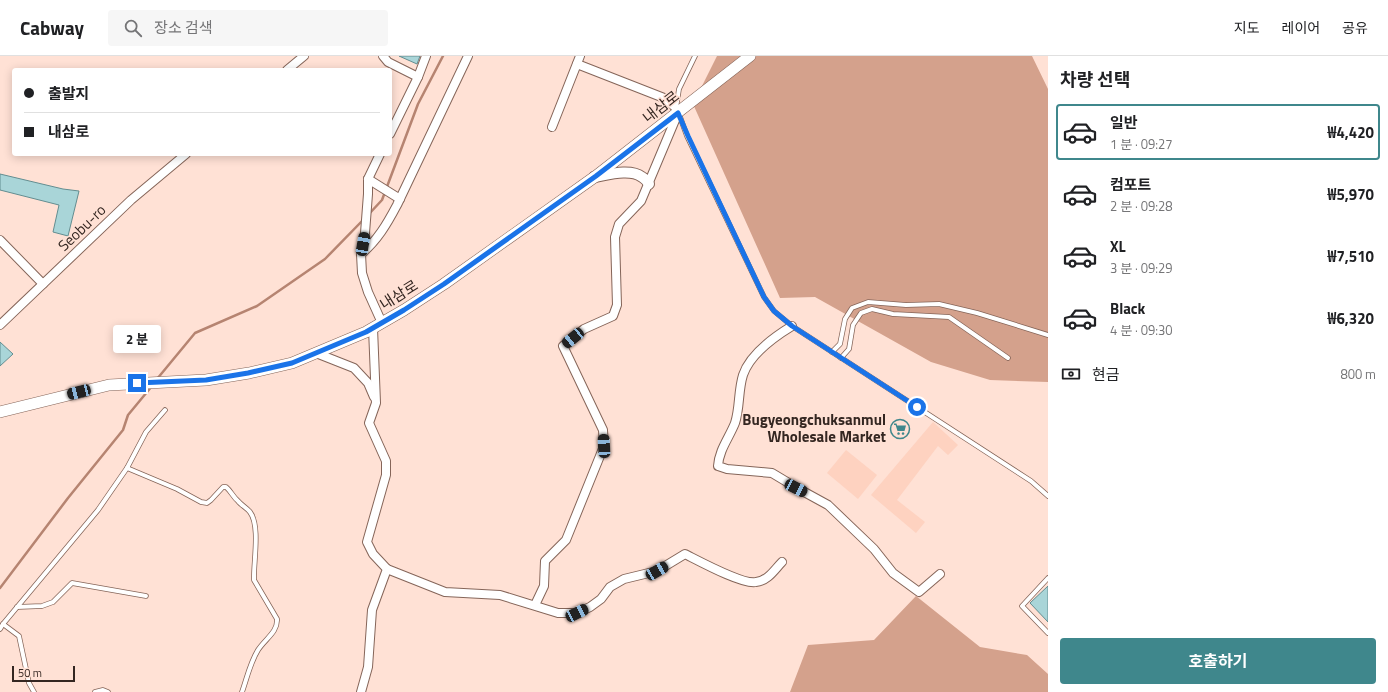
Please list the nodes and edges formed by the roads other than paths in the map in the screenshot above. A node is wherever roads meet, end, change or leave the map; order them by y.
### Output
1 (304, 56) edge
2 (383, 56) edge
3 (426, 56) edge
4 (468, 56) edge
5 (695, 56) edge
6 (750, 56) edge
7 (579, 60) edge
8 (289, 68) edge
9 (418, 77) junction
10 (677, 110) junction
11 (552, 127) dead end
12 (392, 130) edge
13 (184, 156) edge
14 (379, 156) edge
15 (594, 177) junction
16 (370, 180) junction
17 (649, 184) junction
18 (400, 199) junction
19 (0, 240) edge
20 (361, 254) junction
21 (43, 284) junction
22 (0, 325) edge
23 (377, 325) junction
24 (792, 326) junction
25 (1048, 335) edge
26 (832, 352) junction
27 (316, 353) junction
28 (841, 358) junction
29 (1008, 358) dead end
30 (376, 403) junction
31 (165, 410) dead end
32 (0, 412) edge
33 (127, 468) junction
34 (1048, 496) edge
35 (782, 562) dead end
36 (387, 569) junction
37 (940, 574) dead end
38 (1048, 578) edge
39 (146, 596) dead end
40 (535, 605) junction
41 (18, 607) junction
42 (3, 624) junction
43 (0, 629) edge
44 (1048, 633) edge
45 (34, 692) edge
46 (95, 692) edge
47 (108, 692) edge
48 (242, 692) edge
49 (361, 692) edge

1 - 8 street
2 - 9 street
3 - 9 street
4 - 18 street
5 - 10 lane
6 - 10 main road, 내삼로
7 - 10 street
7 - 11 street
9 - 12 street
10 - 15 main road, 내삼로
10 - 17 street
10 - 24 lane
13 - 21 street, Seobu-ro
14 - 16 street
15 - 17 street
15 - 23 main road, 내삼로
16 - 18 street
16 - 20 street
17 - 40 street
18 - 20 street
19 - 21 street
20 - 23 street
21 - 22 street, Seobu-ro
23 - 27 main road, 내삼로
23 - 30 street
24 - 26 lane
24 - 37 street
25 - 26 lane
26 - 28 lane
27 - 30 street
27 - 32 main road, 내삼로
28 - 29 lane
28 - 34 lane
30 - 36 street
31 - 33 lane
33 - 41 lane
33 - 48 lane
35 - 40 street
36 - 40 street
36 - 49 street
38 - 44 lane
39 - 41 lane
41 - 42 lane
42 - 43 lane
42 - 45 lane
46 - 47 lane

